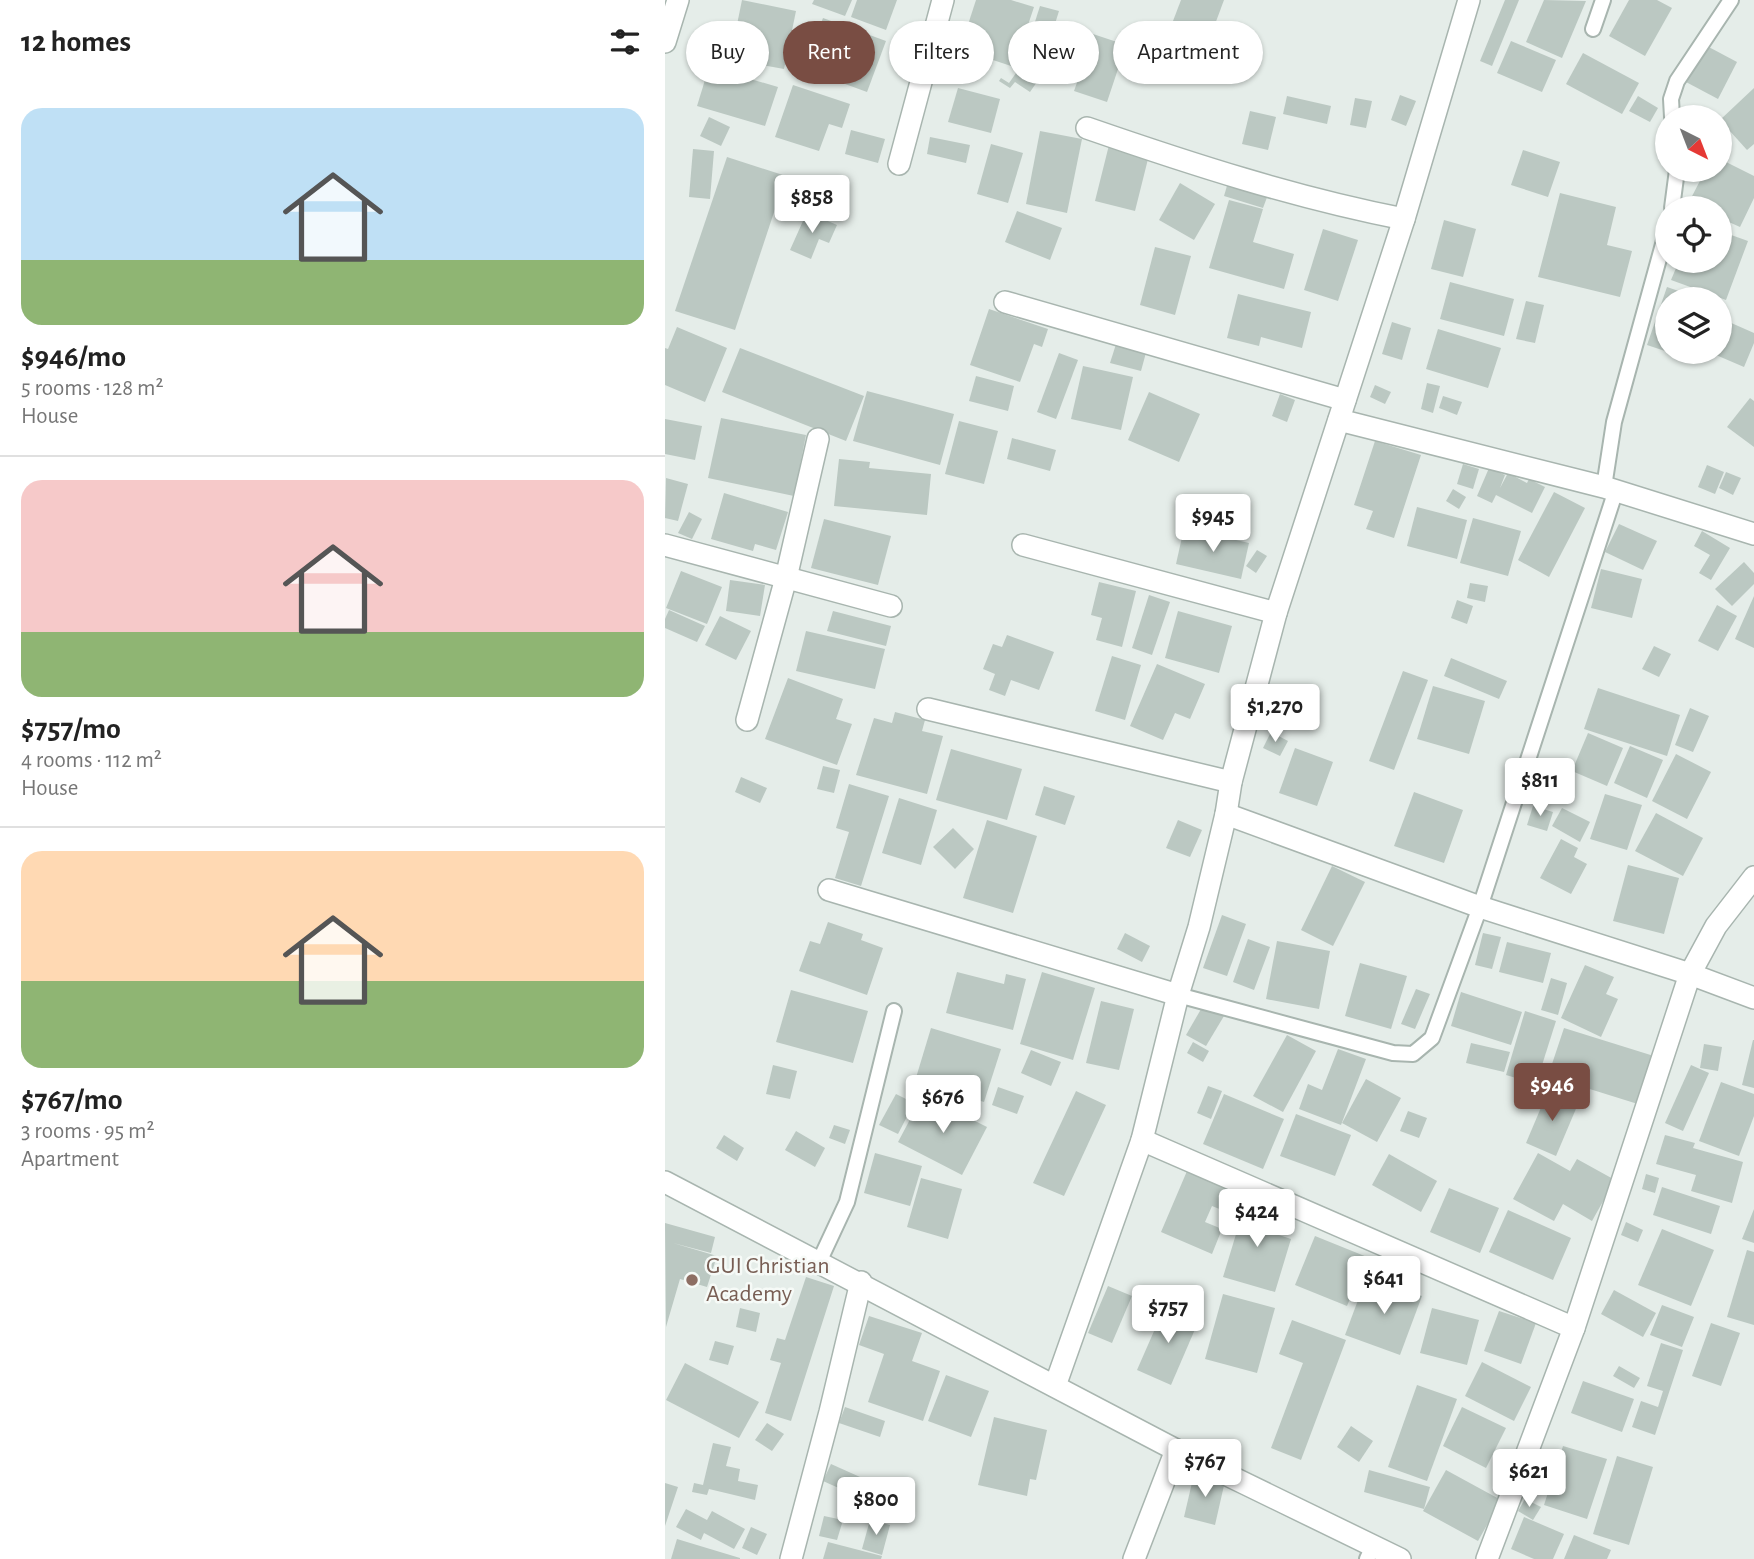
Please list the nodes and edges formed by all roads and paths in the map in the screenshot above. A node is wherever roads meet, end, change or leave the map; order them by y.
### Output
1 (678, 0) edge
2 (943, 0) edge
3 (1469, 0) edge
4 (1603, 0) edge
5 (1731, 0) edge
6 (1593, 29) dead end
7 (667, 32) edge
8 (1671, 105) edge
9 (1087, 128) dead end
10 (898, 164) dead end
11 (1403, 219) junction
12 (1655, 273) edge
13 (1005, 302) dead end
14 (1342, 410) junction
15 (818, 439) dead end
16 (1610, 488) junction
17 (1754, 534) edge
18 (665, 545) edge
19 (1023, 545) dead end
20 (786, 578) junction
21 (891, 606) dead end
22 (1276, 613) junction
23 (928, 709) dead end
24 (747, 720) dead end
25 (1231, 782) junction
26 (1226, 814) junction
27 (1754, 877) edge
28 (829, 890) dead end
29 (1480, 906) junction
30 (1690, 974) junction
31 (1178, 995) junction
32 (1754, 998) edge
33 (894, 1011) dead end
34 (1142, 1140) junction
35 (665, 1182) edge
36 (819, 1262) junction
37 (861, 1283) junction
38 (1574, 1328) junction
39 (1055, 1386) junction
40 (1176, 1450) junction
41 (1370, 1552) edge
42 (791, 1559) edge
43 (1133, 1559) edge
44 (1399, 1559) edge
45 (1487, 1559) edge

1 - 7 street
2 - 10 street
3 - 11 street
4 - 6 lane
5 - 8 lane
9 - 11 street
11 - 14 street
12 - 16 lane
13 - 14 street
14 - 16 street
14 - 22 street
15 - 20 street
16 - 17 street
16 - 29 lane
18 - 20 street
19 - 22 street
20 - 21 street
20 - 24 street
22 - 25 street
23 - 25 street
25 - 26 street
26 - 29 street
26 - 31 street
27 - 30 street
28 - 31 street
29 - 30 street
29 - 31 lane
30 - 32 street
30 - 38 street
31 - 34 street
33 - 36 lane
34 - 38 street
34 - 39 street
35 - 36 street
36 - 37 street
37 - 39 street
37 - 42 street
38 - 45 street
39 - 40 street
40 - 41 street
40 - 43 street
41 - 44 street

